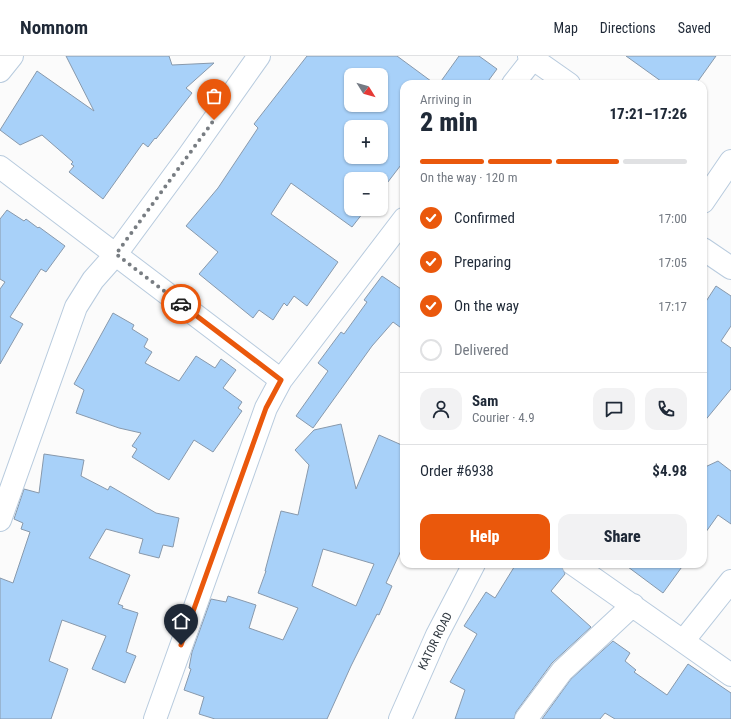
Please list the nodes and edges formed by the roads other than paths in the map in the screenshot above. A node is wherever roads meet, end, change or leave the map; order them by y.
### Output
1 (12, 56) edge
2 (259, 56) edge
3 (532, 57) edge
4 (0, 71) edge
5 (516, 80) edge
6 (564, 80) edge
7 (731, 161) edge
8 (0, 167) edge
9 (707, 189) edge
10 (400, 224) edge
11 (707, 252) edge
12 (116, 254) junction
13 (731, 268) edge
14 (281, 380) junction
15 (0, 520) edge
16 (472, 568) edge
17 (579, 568) edge
18 (731, 581) edge
19 (633, 604) junction
20 (684, 640) junction
21 (731, 675) edge
22 (155, 719) edge
23 (400, 719) edge
24 (526, 719) edge

1 - 4 street
2 - 12 street
3 - 5 street
3 - 6 street
7 - 9 street
8 - 12 street
10 - 14 street
11 - 13 street
12 - 14 street
12 - 15 street
14 - 22 street
16 - 23 street, KATOR ROAD
17 - 19 street
18 - 20 street
19 - 20 street
19 - 24 street
20 - 21 street

